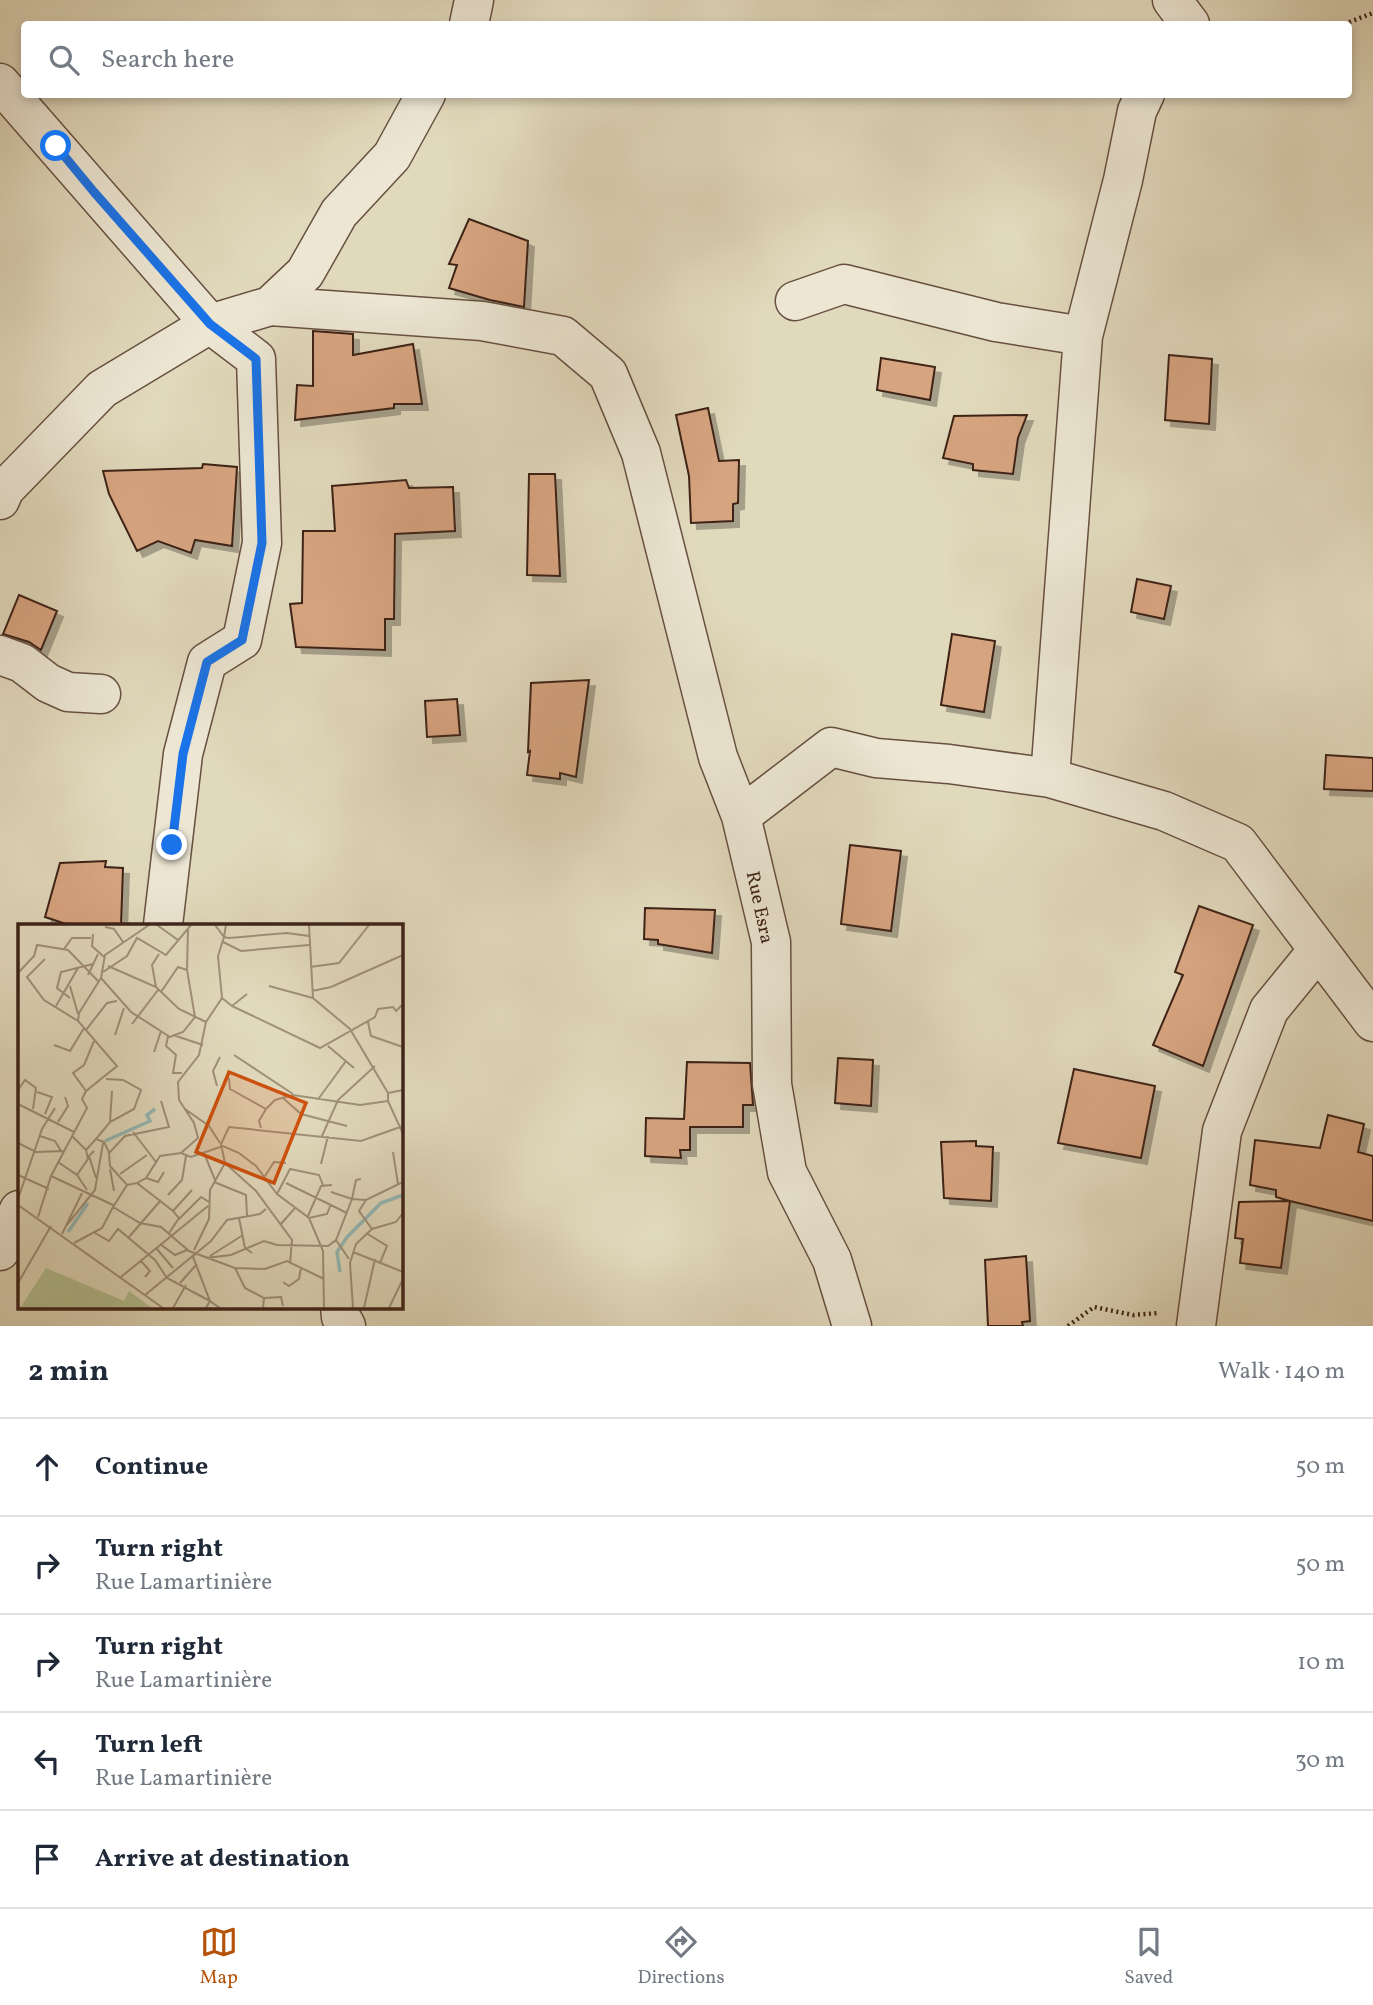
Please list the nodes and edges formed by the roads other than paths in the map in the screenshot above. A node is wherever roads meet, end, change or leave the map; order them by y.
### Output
1 (474, 0) edge
2 (1172, 0) edge
3 (470, 21) edge
4 (1189, 21) edge
5 (0, 83) edge
6 (424, 98) edge
7 (1143, 98) edge
8 (14, 122) edge
9 (795, 301) dead end
10 (270, 306) junction
11 (210, 324) junction
12 (1083, 336) junction
13 (2, 492) edge
14 (0, 655) edge
15 (101, 694) dead end
16 (1050, 778) junction
17 (741, 816) junction
18 (163, 924) edge
19 (1318, 950) junction
20 (1373, 1022) edge
21 (18, 1212) edge
22 (0, 1251) edge
23 (340, 1308) edge
24 (1196, 1324) edge
25 (346, 1326) edge
26 (852, 1326) edge

1 - 3 street
2 - 4 street
5 - 8 street
6 - 10 street
7 - 12 street
8 - 11 street
9 - 12 street
10 - 11 street
10 - 17 street, Rue Esra
11 - 13 street
11 - 18 street
12 - 16 street
14 - 15 street
16 - 17 street
16 - 19 street
17 - 26 street, Rue Esra
19 - 20 street
19 - 24 street
21 - 22 street
23 - 25 street

